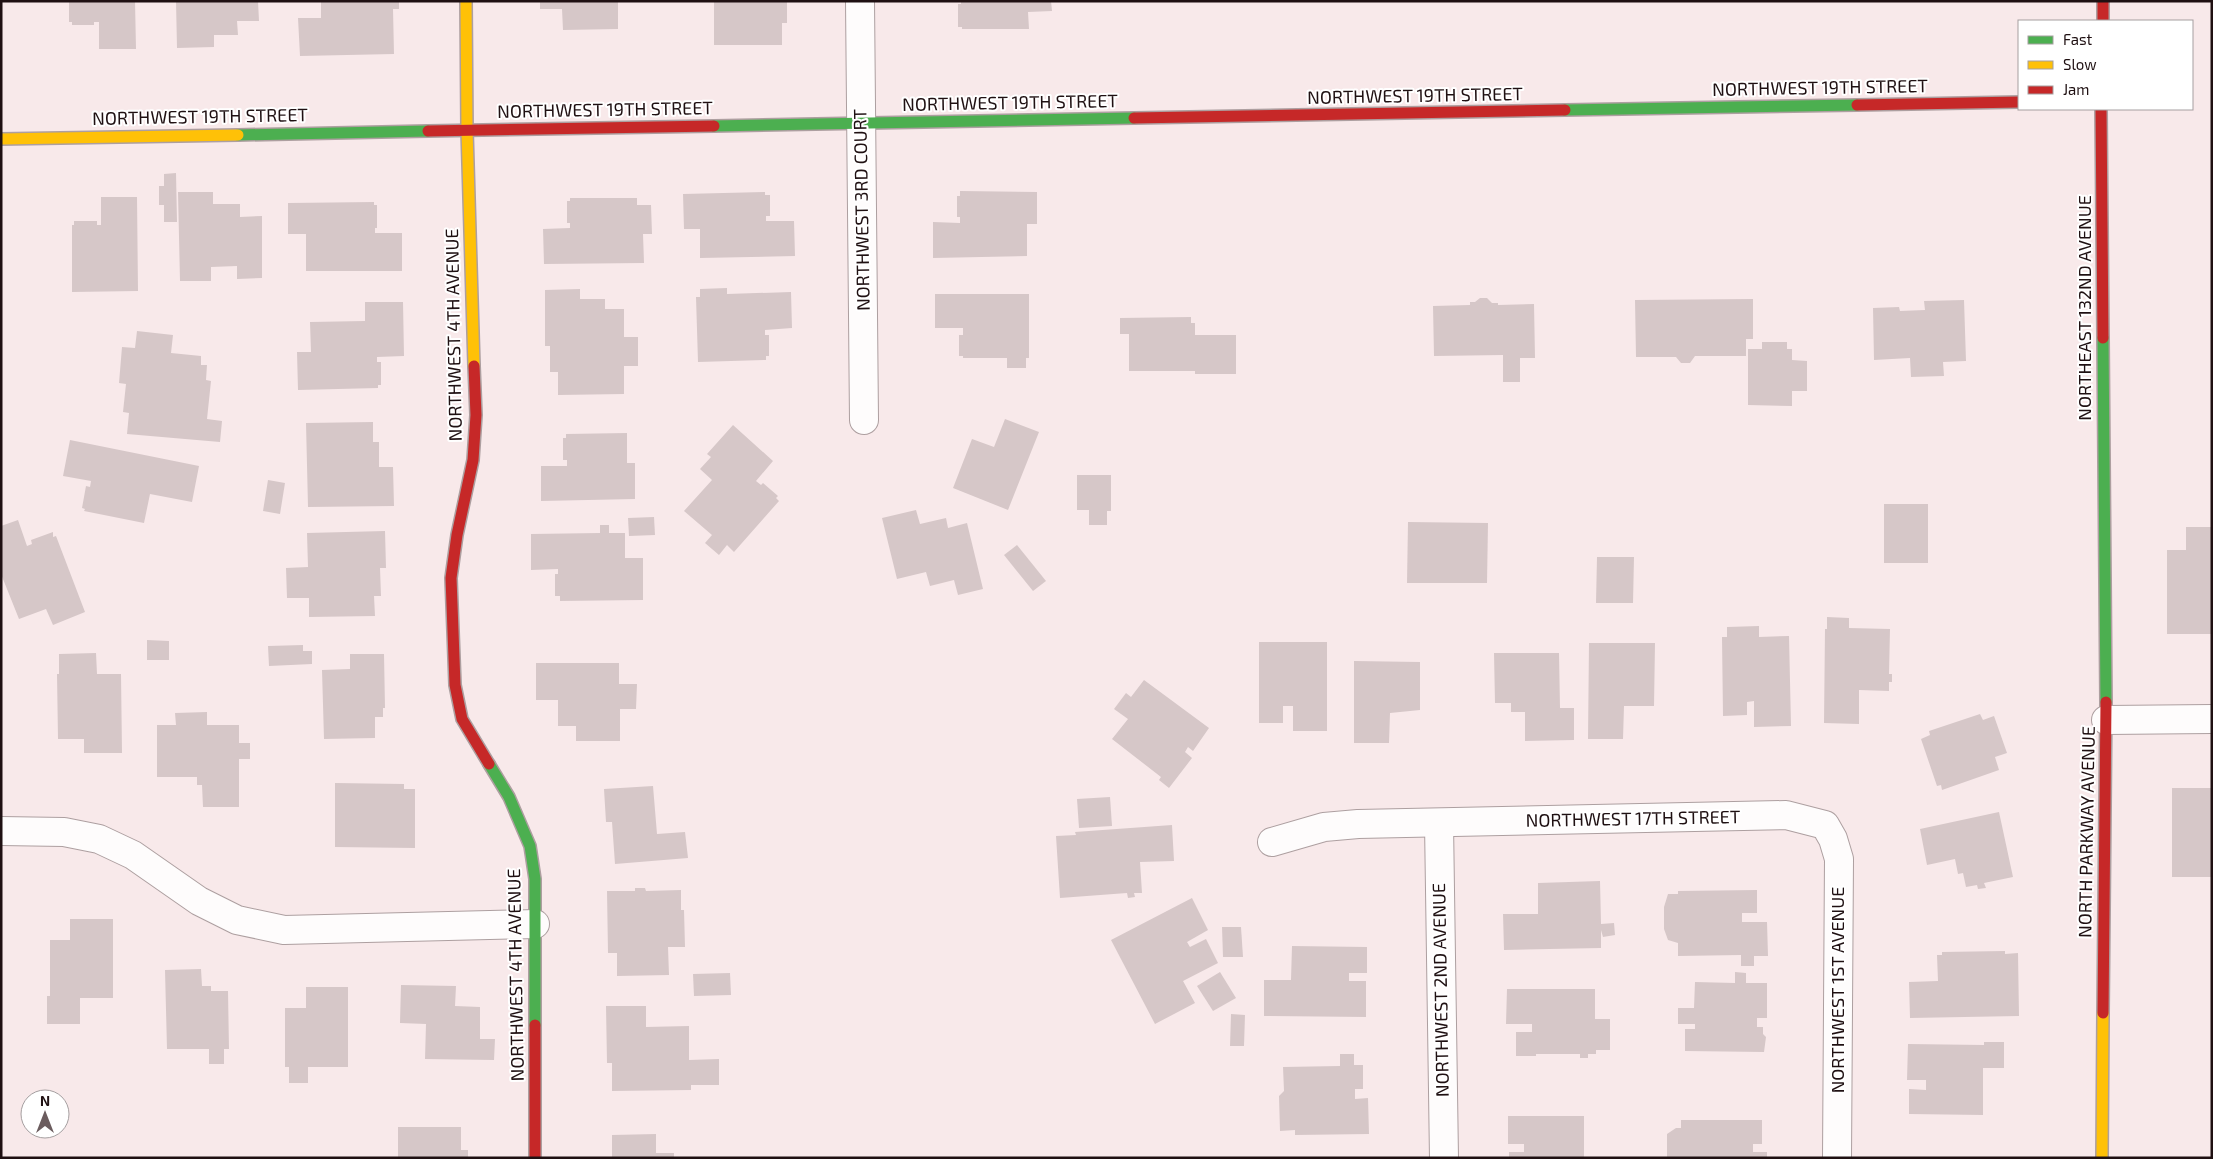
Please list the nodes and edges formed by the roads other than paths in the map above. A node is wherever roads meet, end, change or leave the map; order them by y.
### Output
1 (466, 1) edge
2 (860, 1) edge
3 (2103, 1) edge
4 (2102, 20) edge
5 (2018, 102) edge
6 (2101, 110) edge
7 (860, 124) junction
8 (467, 130) junction
9 (1, 138) edge
10 (864, 420) dead end
11 (2103, 507) joint
12 (2212, 719) edge
13 (2106, 720) junction
14 (1439, 823) junction
15 (1825, 825) joint
16 (1, 831) edge
17 (1272, 842) dead end
18 (535, 924) junction
19 (535, 1158) edge
20 (1444, 1158) edge
21 (1837, 1158) edge
22 (2102, 1158) edge

1 - 8 street, NORTHWEST 4TH AVENUE
2 - 7 street, NORTHWEST 3RD COURT
3 - 4 street
5 - 7 street, NORTHWEST 19TH STREET
6 - 11 street, NORTHEAST 132ND AVENUE
7 - 8 street, NORTHWEST 19TH STREET
7 - 10 street, NORTHWEST 3RD COURT
8 - 9 street, NORTHWEST 19TH STREET
8 - 18 street, NORTHWEST 4TH AVENUE
11 - 13 street, NORTH PARKWAY AVENUE
12 - 13 street
13 - 22 street, NORTH PARKWAY AVENUE
14 - 15 street, NORTHWEST 17TH STREET
14 - 17 street, NORTHWEST 17TH STREET
14 - 20 street, NORTHWEST 2ND AVENUE
15 - 21 street, NORTHWEST 1ST AVENUE
16 - 18 street
18 - 19 street, NORTHWEST 4TH AVENUE

